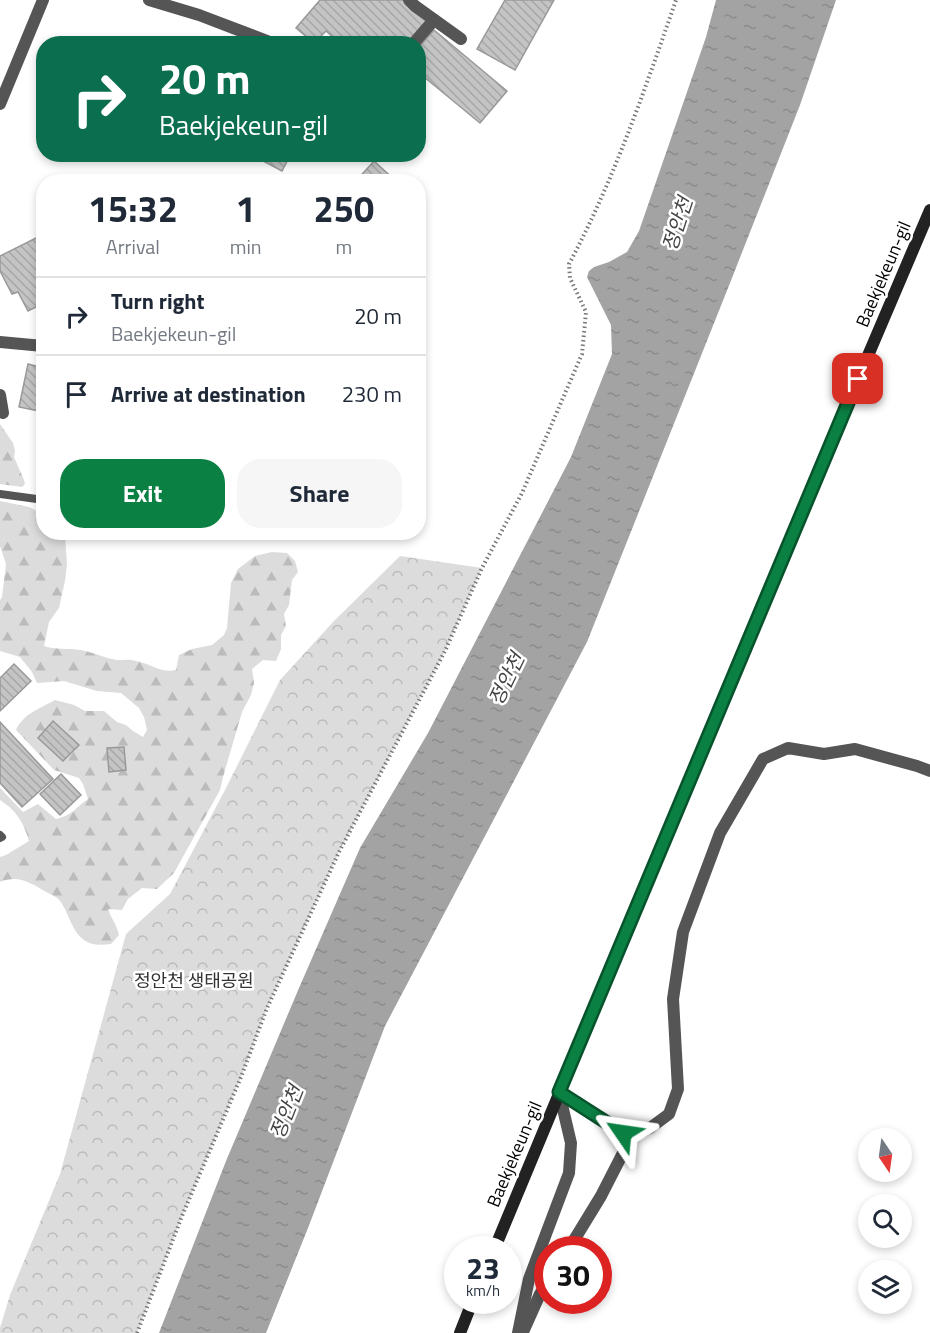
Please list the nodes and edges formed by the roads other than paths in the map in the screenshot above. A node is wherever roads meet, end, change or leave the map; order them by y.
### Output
1 (43, 0) edge
2 (149, 0) edge
3 (409, 0) edge
4 (434, 20) junction
5 (253, 36) edge
6 (420, 36) edge
7 (461, 39) dead end
8 (0, 104) edge
9 (930, 210) edge
10 (0, 342) edge
11 (36, 345) edge
12 (0, 395) edge
13 (3, 413) dead end
14 (0, 494) edge
15 (36, 499) edge
16 (930, 771) edge
17 (559, 1092) junction
18 (624, 1141) junction
19 (500, 1236) edge
20 (577, 1236) edge
21 (534, 1308) edge
22 (467, 1314) edge
23 (460, 1333) edge
24 (518, 1333) edge
25 (523, 1333) edge

1 - 8 street
2 - 5 street
3 - 4 street
4 - 6 street
4 - 7 street
9 - 17 main road, Baekjekeun-gil
10 - 11 street
12 - 13 street
14 - 15 lane
16 - 18 street
17 - 18 street
17 - 19 main road, Baekjekeun-gil
17 - 24 street
18 - 20 street
21 - 25 street
22 - 23 main road

